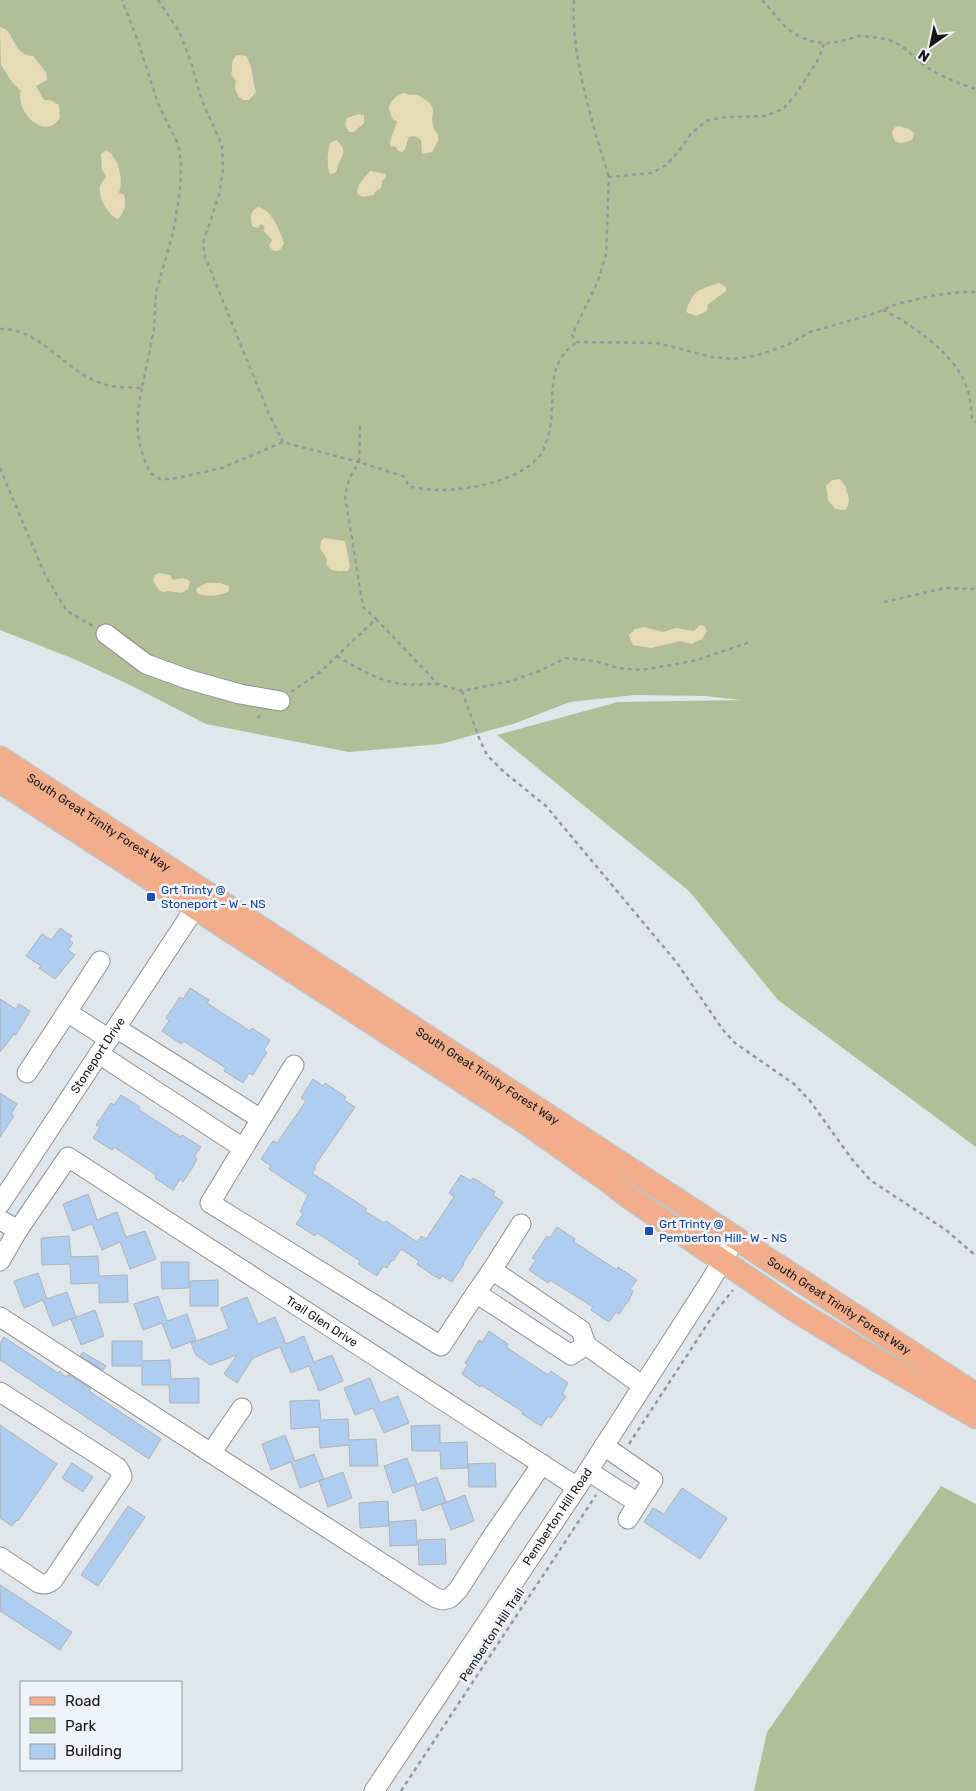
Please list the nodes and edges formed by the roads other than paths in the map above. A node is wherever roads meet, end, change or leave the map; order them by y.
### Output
1 (106, 634) road end
2 (280, 702) road end
3 (0, 758) edge
4 (0, 781) edge
5 (195, 908) junction
6 (100, 961) dead end
7 (66, 1012) junction
8 (108, 1040) junction
9 (294, 1065) dead end
10 (27, 1073) dead end
11 (261, 1119) junction
12 (244, 1148) junction
13 (35, 1150) junction
14 (64, 1162) junction
15 (0, 1207) edge
16 (521, 1224) dead end
17 (18, 1230) junction
18 (736, 1238) junction
19 (0, 1261) edge
20 (723, 1261) junction
21 (492, 1270) junction
22 (476, 1293) junction
23 (0, 1317) edge
24 (586, 1345) junction
25 (643, 1386) junction
26 (0, 1392) edge
27 (976, 1395) edge
28 (242, 1408) dead end
29 (976, 1416) edge
30 (604, 1446) junction
31 (211, 1454) junction
32 (542, 1464) junction
33 (588, 1471) junction
34 (577, 1487) junction
35 (638, 1503) junction
36 (628, 1520) dead end
37 (0, 1557) edge
38 (374, 1791) edge

1 - 2 street
3 - 18 main road, South Great Trinity Forest Way
4 - 5 main road, South Great Trinity Forest Way
5 - 8 street, Stoneport Drive
5 - 20 main road, South Great Trinity Forest Way
6 - 7 street
7 - 8 street
7 - 10 street
8 - 11 street
8 - 12 street
8 - 13 street, Stoneport Drive
9 - 11 street
11 - 12 street
12 - 22 street
13 - 14 street, Trail Glen Drive
13 - 15 street, Stoneport Drive
14 - 17 street
14 - 32 street, Trail Glen Drive
15 - 17 street
16 - 21 street
17 - 19 street
18 - 20 street, Pemberton Hill Road
18 - 27 main road, South Great Trinity Forest Way
20 - 25 street, Pemberton Hill Road
20 - 29 main road, South Great Trinity Forest Way
21 - 22 street
21 - 24 street
22 - 24 street
23 - 31 street
24 - 25 street
25 - 30 street, Pemberton Hill Road
26 - 37 street
28 - 31 street
30 - 33 street, Pemberton Hill Road
30 - 35 street
31 - 32 street
32 - 34 street, Trail Glen Drive
33 - 34 street, Pemberton Hill Road
33 - 35 street
34 - 38 street, Pemberton Hill Road
35 - 36 street

